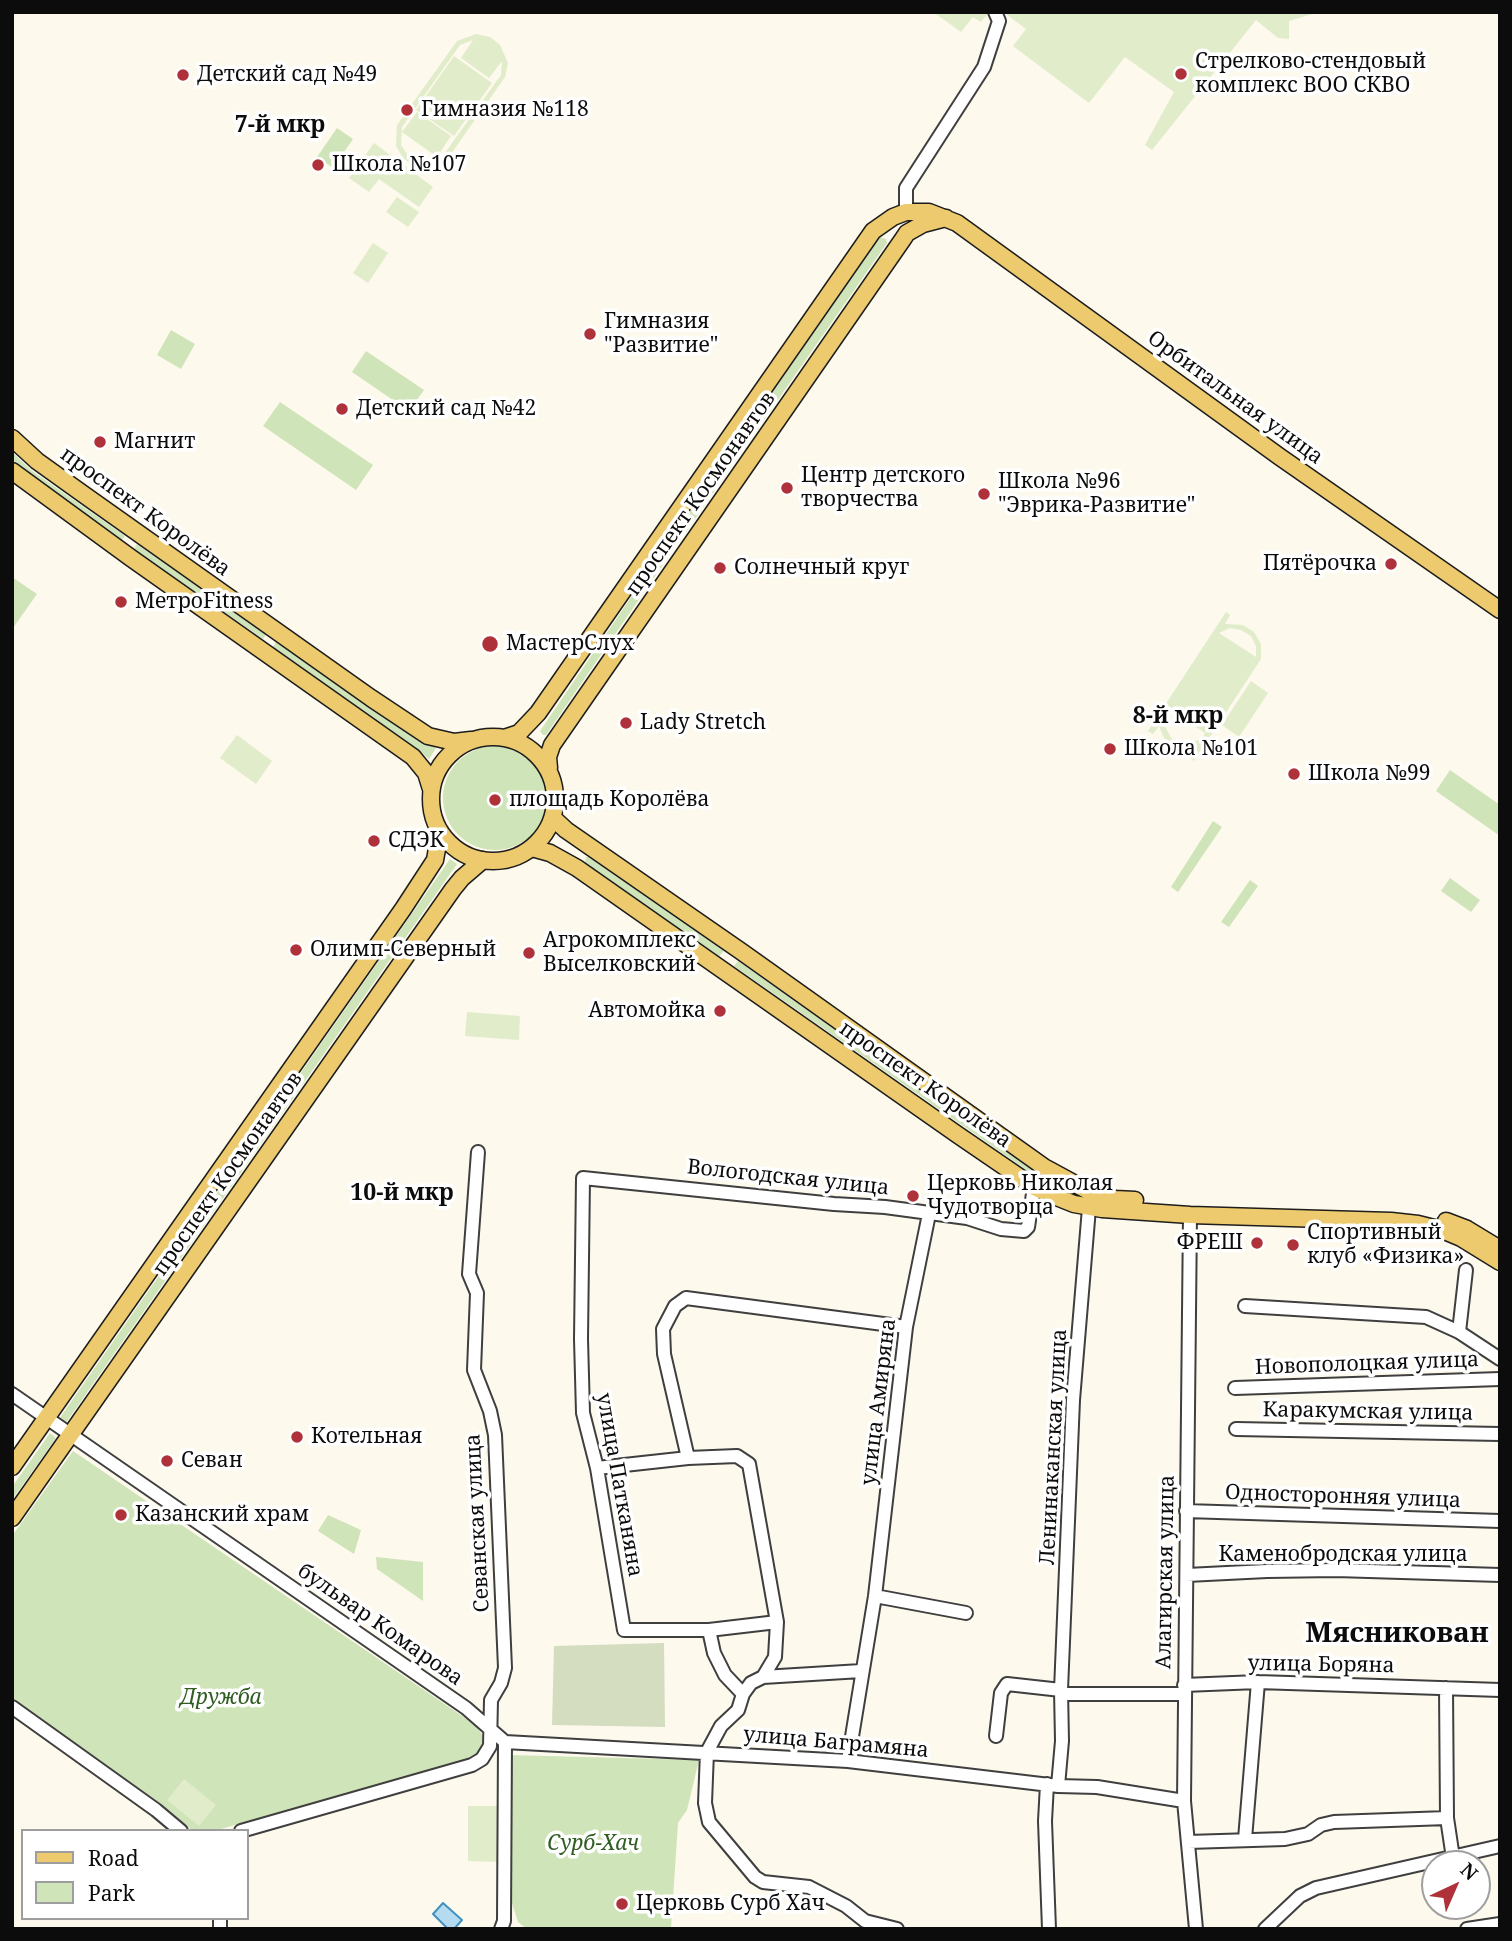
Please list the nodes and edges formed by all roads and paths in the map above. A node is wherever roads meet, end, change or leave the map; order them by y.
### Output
1 (997, 17) edge
2 (906, 212) junction
3 (946, 218) junction
4 (873, 231) junction
5 (897, 247) junction
6 (12, 438) edge
7 (12, 471) edge
8 (665, 530) junction
9 (144, 538) junction
10 (689, 546) junction
11 (131, 558) junction
12 (1500, 610) edge
13 (271, 628) junction
14 (257, 648) junction
15 (507, 737) junction
16 (471, 740) junction
17 (549, 768) junction
18 (431, 789) junction
19 (553, 818) junction
20 (440, 832) junction
21 (532, 848) junction
22 (483, 860) junction
23 (742, 952) junction
24 (728, 973) junction
25 (478, 1152) dead end
26 (1044, 1167) junction
27 (583, 1178) joint
28 (1034, 1186) junction
29 (1089, 1208) junction
30 (929, 1214) junction
31 (1190, 1215) junction
32 (1500, 1249) edge
33 (1500, 1262) edge
34 (1466, 1270) dead end
35 (1245, 1306) dead end
36 (906, 1327) junction
37 (1459, 1332) junction
38 (1500, 1359) edge
39 (1500, 1379) edge
40 (1235, 1388) dead end
41 (12, 1394) edge
42 (46, 1418) junction
43 (1236, 1429) dead end
44 (71, 1433) junction
45 (1500, 1434) edge
46 (688, 1458) junction
47 (12, 1467) edge
48 (597, 1468) junction
49 (1186, 1511) junction
50 (12, 1518) edge
51 (1500, 1521) edge
52 (1187, 1575) junction
53 (1500, 1575) edge
54 (875, 1596) junction
55 (966, 1613) dead end
56 (777, 1622) junction
57 (709, 1630) junction
58 (861, 1671) junction
59 (763, 1677) junction
60 (1258, 1682) junction
61 (1446, 1688) junction
62 (1184, 1689) junction
63 (1500, 1690) edge
64 (1061, 1692) junction
65 (743, 1694) junction
66 (12, 1707) edge
67 (489, 1727) junction
68 (996, 1736) dead end
69 (505, 1742) junction
70 (707, 1752) junction
71 (848, 1761) junction
72 (1052, 1785) junction
73 (1184, 1801) junction
74 (1447, 1818) junction
75 (179, 1829) edge
76 (248, 1829) edge
77 (1245, 1839) junction
78 (1188, 1842) junction
79 (1452, 1850) edge
80 (1421, 1865) edge
81 (1500, 1924) edge
82 (504, 1926) edge
83 (1270, 1926) edge
84 (897, 1929) edge
85 (1049, 1929) edge
86 (1196, 1929) edge
87 (1467, 1929) edge

1 - 2 street
2 - 3 main road
2 - 4 main road, проспект Космонавтов
3 - 5 main road, проспект Космонавтов
3 - 12 main road, Орбитальная улица
4 - 5 main road
4 - 8 main road, проспект Космонавтов
5 - 10 main road, проспект Космонавтов
6 - 9 main road, проспект Королёва
7 - 11 main road
8 - 10 main road
8 - 15 main road, проспект Космонавтов
9 - 11 main road
9 - 13 main road, проспект Королёва
10 - 17 main road, проспект Космонавтов
11 - 14 main road
13 - 14 main road
13 - 16 main road, проспект Королёва
14 - 18 main road
15 - 16 main road
15 - 17 main road
16 - 18 main road
17 - 19 main road
18 - 20 main road
19 - 21 main road
19 - 23 main road, проспект Королёва
20 - 22 main road
20 - 42 main road, проспект Космонавтов
21 - 22 main road
21 - 24 main road, проспект Королёва
22 - 44 main road, проспект Космонавтов
23 - 24 main road
23 - 26 main road, проспект Королёва
24 - 28 main road, проспект Королёва
25 - 67 street, Севанская улица
26 - 28 main road
26 - 32 main road, проспект Королёва
27 - 30 street, Вологодская улица
27 - 48 street, улица Патканяна
28 - 29 main road, проспект Королёва
28 - 30 street, Вологодская улица
29 - 31 main road, проспект Королёва
29 - 64 street, Ленинаканская улица
30 - 36 street, улица Амиряна
31 - 33 main road, проспект Королёва
31 - 49 street, Алагирская улица
34 - 37 street
35 - 37 street, Новополоцкая улица
36 - 46 street
36 - 54 street, улица Амиряна
37 - 38 street, Новополоцкая улица
39 - 40 street, Новополоцкая улица
41 - 42 street, бульвар Комарова
42 - 44 street, бульвар Комарова
42 - 47 main road, проспект Космонавтов
43 - 45 street, Каракумская улица
44 - 50 main road, проспект Космонавтов
44 - 67 street, бульвар Комарова
46 - 48 street
46 - 56 street
48 - 57 street, улица Патканяна
49 - 51 street, Односторонняя улица
49 - 52 street, Алагирская улица
52 - 53 street, Каменобродская улица
52 - 62 street, Алагирская улица
54 - 55 street
54 - 58 street, улица Амиряна
56 - 57 street
56 - 59 street
57 - 65 street
58 - 59 street
58 - 71 street, улица Амиряна
59 - 65 street
60 - 61 street, улица Боряна
60 - 62 street, улица Боряна
60 - 77 street
61 - 63 street, улица Боряна
61 - 74 street
62 - 64 street, улица Боряна
62 - 73 street, Алагирская улица
64 - 68 street
64 - 72 street, Ленинаканская улица
65 - 70 street
66 - 75 street
67 - 69 street
67 - 76 street
69 - 70 street, улица Баграмяна
69 - 82 street
70 - 71 street, улица Баграмяна
70 - 84 street
71 - 72 street, улица Баграмяна
72 - 73 street, улица Баграмяна
72 - 85 street, Ленинаканская улица
73 - 78 street, Алагирская улица
74 - 77 street
74 - 79 street
77 - 78 street
78 - 86 street, Алагирская улица
80 - 83 street
81 - 87 street

